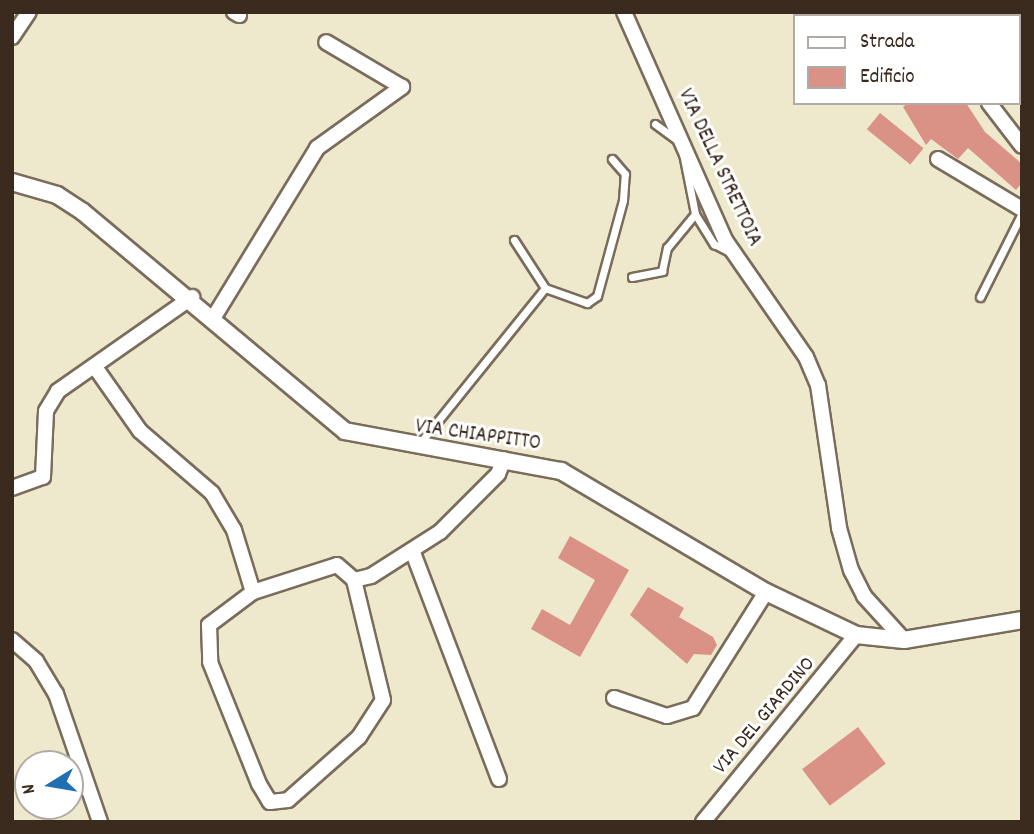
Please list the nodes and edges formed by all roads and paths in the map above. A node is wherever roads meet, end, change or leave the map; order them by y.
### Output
1 (29, 12) edge
2 (624, 12) edge
3 (12, 37) edge
4 (326, 42) dead end
5 (991, 105) edge
6 (655, 124) dead end
7 (681, 143) junction
8 (1022, 146) edge
9 (612, 159) dead end
10 (938, 159) dead end
11 (12, 182) edge
12 (1022, 211) edge
13 (695, 214) junction
14 (514, 240) dead end
15 (734, 254) junction
16 (632, 277) dead end
17 (545, 288) junction
18 (192, 297) junction
19 (980, 297) dead end
20 (214, 317) junction
21 (95, 368) junction
22 (415, 449) junction
23 (504, 459) junction
24 (12, 488) edge
25 (412, 550) junction
26 (354, 580) junction
27 (253, 592) junction
28 (766, 592) junction
29 (1022, 620) edge
30 (856, 635) junction
31 (12, 640) edge
32 (904, 640) junction
33 (614, 698) dead end
34 (499, 779) dead end
35 (100, 822) edge
36 (703, 822) edge

1 - 3 street
2 - 7 street, VIA DELLA STRETTOIA
4 - 20 street
5 - 8 street
6 - 7 lane
7 - 13 lane
7 - 15 street, VIA DELLA STRETTOIA
9 - 17 lane
10 - 12 street
11 - 18 street, VIA CHIAPPITTO
12 - 19 lane
13 - 15 lane
13 - 16 lane
14 - 17 lane
15 - 32 street, VIA DELLA STRETTOIA
17 - 22 lane
18 - 20 street, VIA CHIAPPITTO
18 - 21 street
20 - 22 street, VIA CHIAPPITTO
21 - 24 street
21 - 27 street
22 - 23 street, VIA CHIAPPITTO
23 - 25 street
23 - 28 street, VIA CHIAPPITTO
25 - 26 street
25 - 34 street
26 - 27 street
26 - 27 street
28 - 30 street, VIA CHIAPPITTO
28 - 33 street
29 - 32 street, VIA CHIAPPITTO
30 - 32 street, VIA CHIAPPITTO
30 - 36 street, VIA DEL GIARDINO
31 - 35 street

